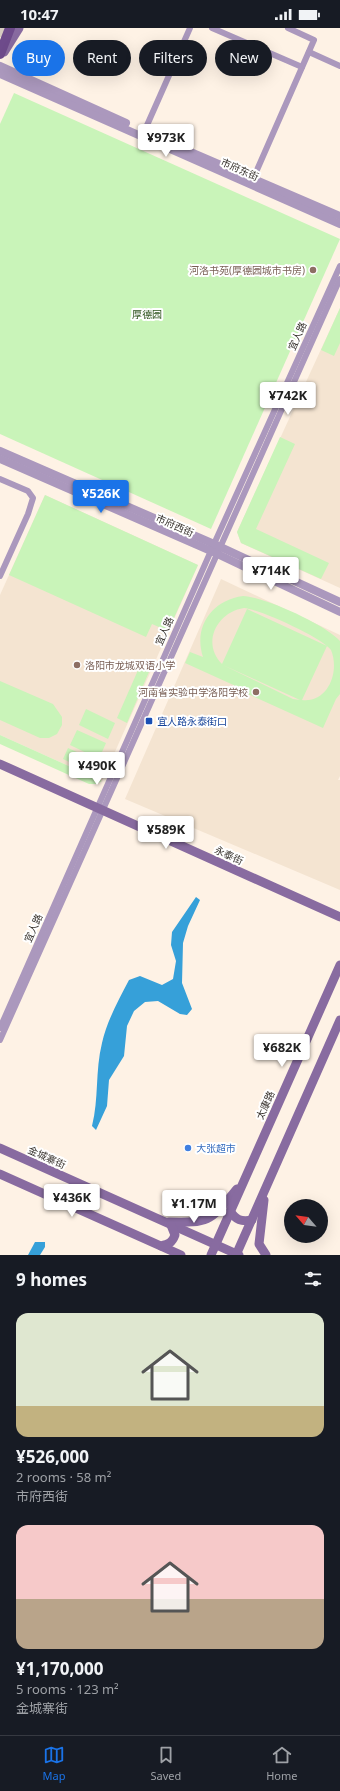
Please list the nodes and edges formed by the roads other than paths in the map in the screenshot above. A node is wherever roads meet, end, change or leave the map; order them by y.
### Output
1 (10, 28) edge
2 (19, 28) edge
3 (190, 28) edge
4 (212, 28) edge
5 (288, 28) edge
6 (309, 52) junction
7 (0, 54) edge
8 (0, 58) edge
9 (0, 66) edge
10 (340, 66) edge
11 (302, 67) junction
12 (0, 74) edge
13 (144, 132) junction
14 (253, 179) junction
15 (340, 216) edge
16 (340, 224) edge
17 (340, 266) edge
18 (340, 279) edge
19 (0, 451) edge
20 (0, 459) edge
21 (0, 479) edge
22 (215, 549) junction
23 (0, 576) edge
24 (340, 602) edge
25 (340, 612) edge
26 (0, 759) edge
27 (0, 764) edge
28 (101, 807) junction
29 (340, 910) edge
30 (340, 917) edge
31 (340, 964) edge
32 (340, 1020) edge
33 (0, 1028) edge
34 (0, 1040) edge
35 (0, 1148) edge
36 (0, 1174) edge
37 (244, 1181) junction
38 (265, 1190) junction
39 (230, 1211) junction
40 (252, 1220) junction
41 (167, 1223) junction
42 (157, 1244) junction
43 (215, 1245) junction
44 (165, 1255) edge
45 (181, 1255) edge
46 (211, 1255) edge
47 (237, 1255) edge
48 (266, 1255) edge

1 - 7 main road
2 - 8 main road
3 - 13 street
4 - 11 street
5 - 6 street
6 - 10 street
6 - 11 street
9 - 13 street, 市府东街
11 - 14 street
12 - 16 street, 市府东街
13 - 14 street, 市府东街
14 - 15 street, 市府东街
17 - 22 street, 宜人路
18 - 22 street, 宜人路
19 - 22 street, 市府西街
20 - 22 street, 市府西街
21 - 23 street
22 - 24 street, 市府西街
22 - 25 street, 市府西街
22 - 28 street, 宜人路
26 - 28 main road, 永泰街
27 - 28 main road, 永泰街
28 - 29 main road, 永泰街
28 - 30 main road, 永泰街
28 - 33 street, 宜人路
28 - 34 street, 宜人路
31 - 37 main road, 太康路
32 - 38 main road
35 - 41 main road, 金城寨街
36 - 42 main road
37 - 39 main road, 太康路
37 - 41 main road
38 - 40 main road
38 - 48 main road
39 - 40 main road
39 - 43 main road, 太康路
40 - 47 main road
41 - 42 main road
41 - 43 main road, 金城寨街
42 - 44 main road
42 - 45 main road
43 - 46 main road, 太康路
43 - 47 main road, 金城寨街

